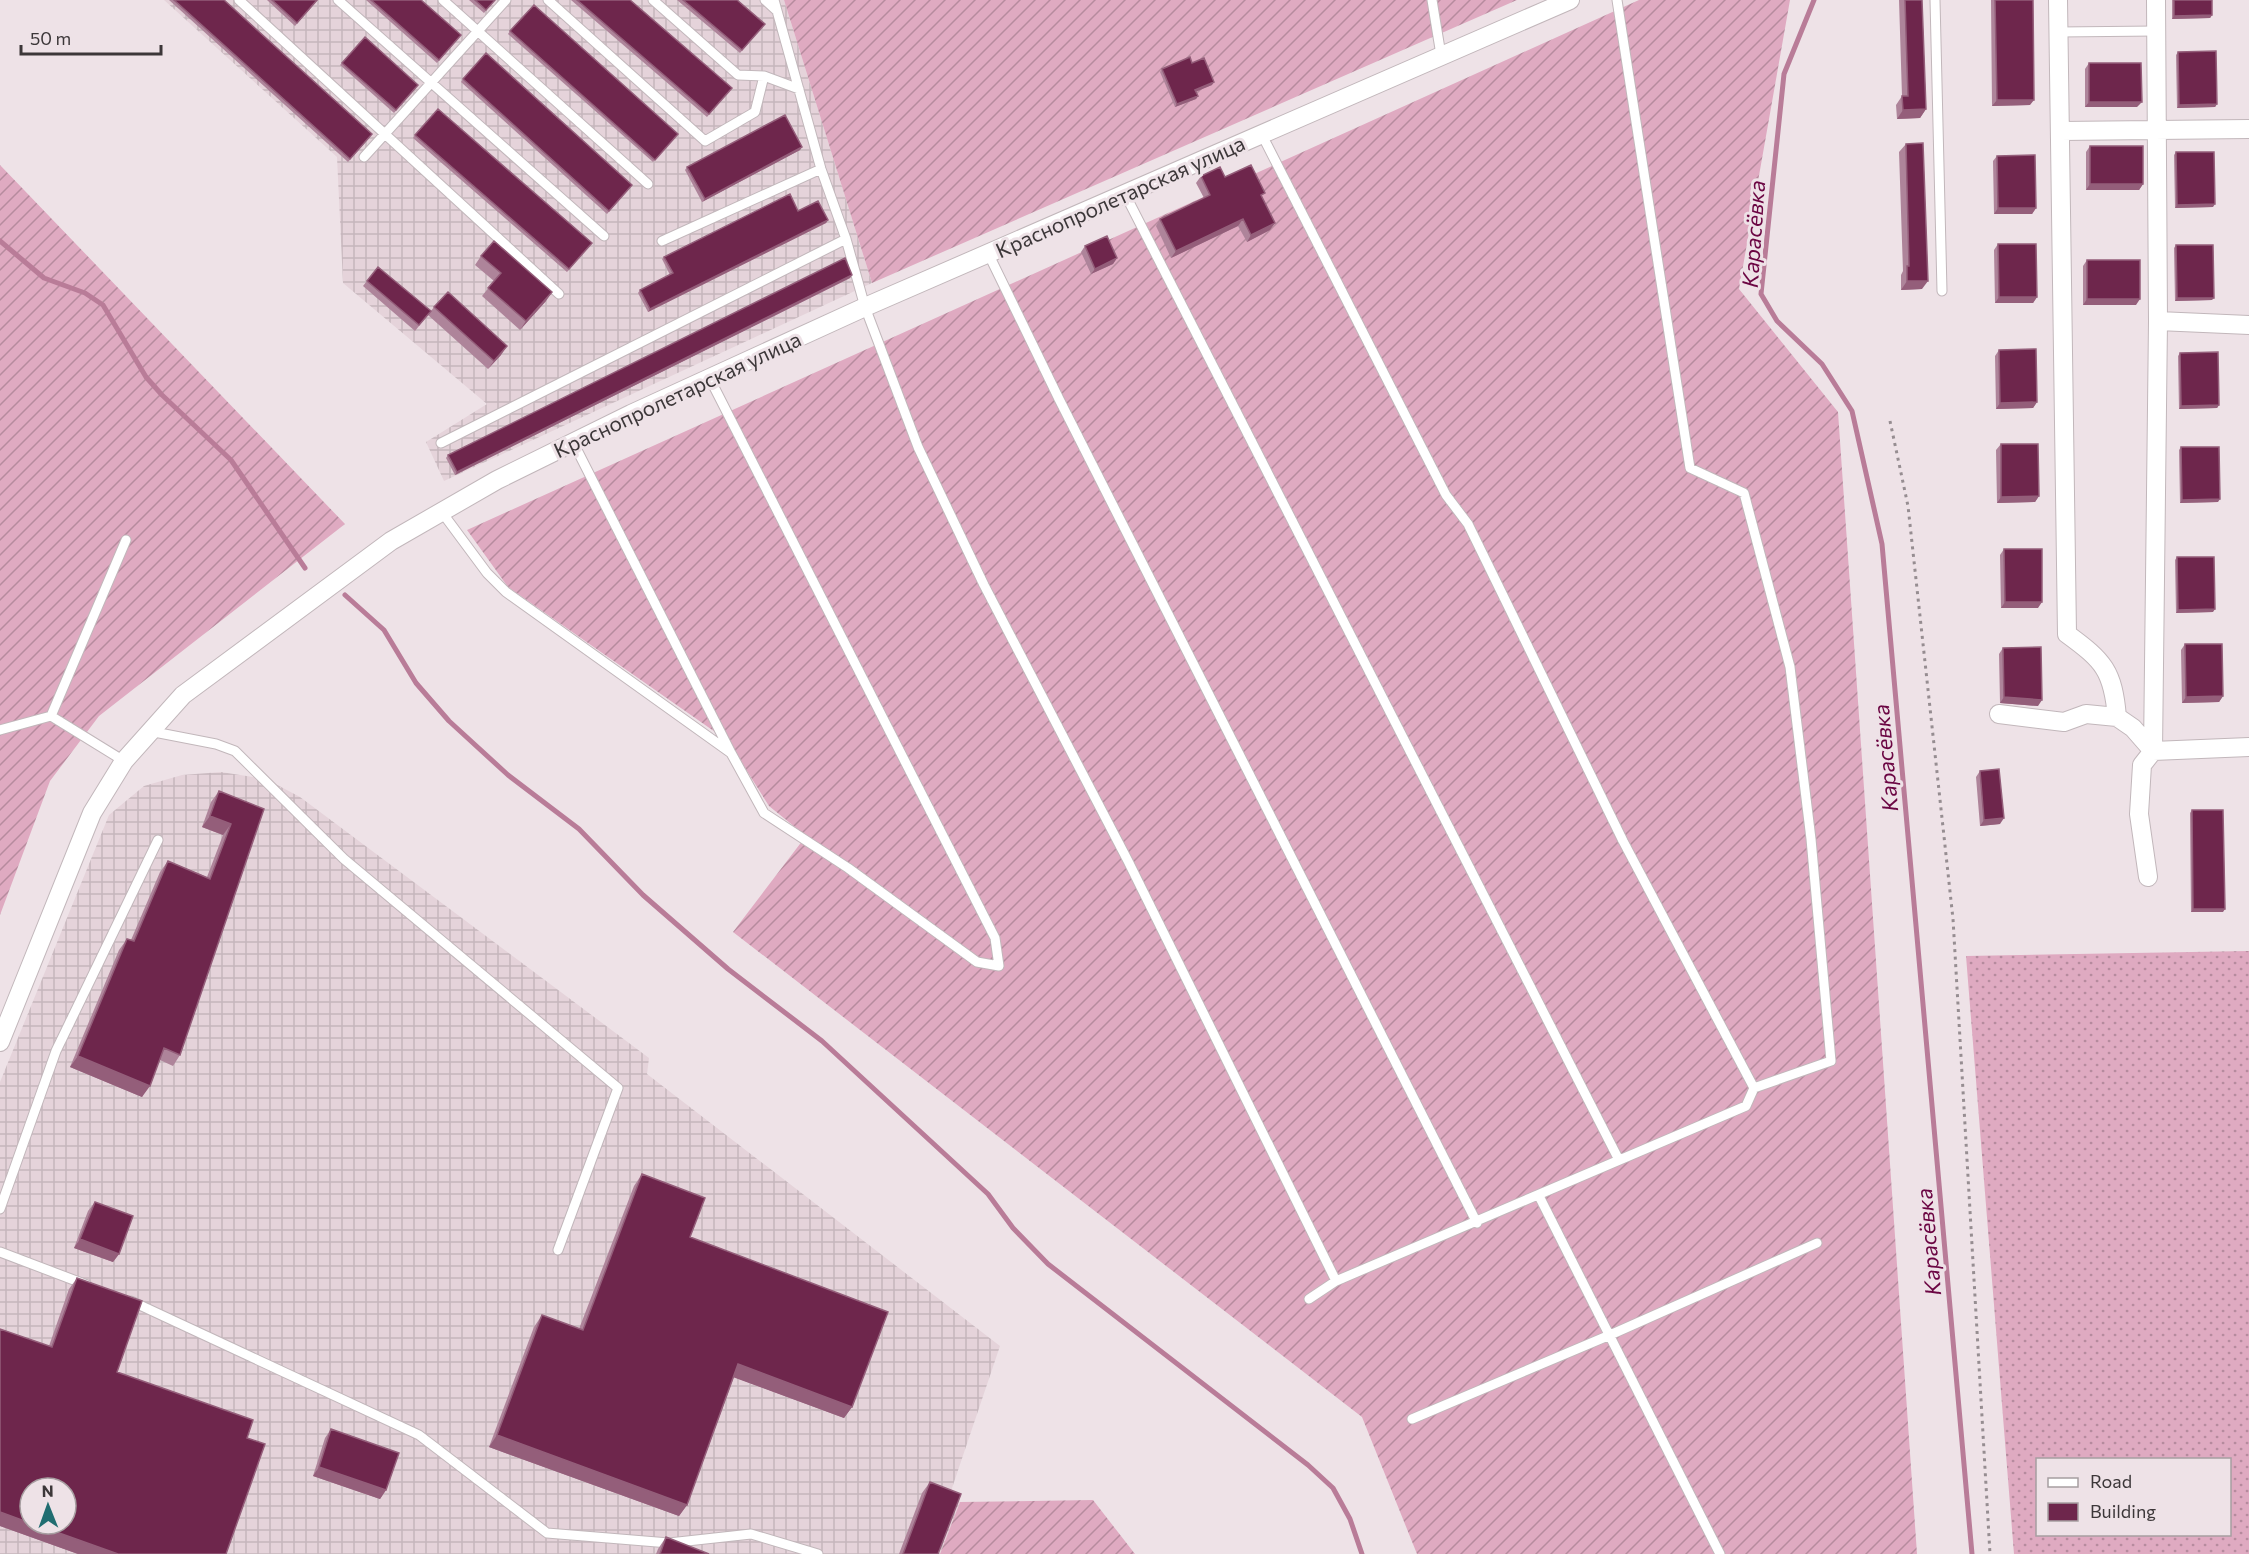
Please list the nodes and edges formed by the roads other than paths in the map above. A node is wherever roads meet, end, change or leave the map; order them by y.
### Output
1 (239, 0) edge
2 (338, 0) edge
3 (443, 0) edge
4 (506, 0) edge
5 (548, 0) edge
6 (652, 0) edge
7 (765, 0) edge
8 (774, 0) edge
9 (1432, 0) edge
10 (1570, 0) edge
11 (1617, 0) edge
12 (1935, 0) edge
13 (2058, 0) edge
14 (2156, 0) edge
15 (777, 11) junction
16 (478, 31) junction
17 (2156, 31) junction
18 (2059, 32) junction
19 (1440, 55) junction
20 (764, 76) junction
21 (431, 82) junction
22 (799, 89) junction
23 (2249, 129) edge
24 (2157, 130) junction
25 (2061, 131) junction
26 (1261, 133) junction
27 (384, 135) junction
28 (364, 157) dead end
29 (820, 170) junction
30 (648, 184) dead end
31 (1125, 194) junction
32 (604, 236) dead end
33 (846, 239) junction
34 (662, 242) dead end
35 (989, 255) junction
36 (1942, 291) dead end
37 (559, 294) dead end
38 (865, 307) junction
39 (2158, 321) junction
40 (2249, 325) edge
41 (710, 379) junction
42 (573, 442) junction
43 (441, 443) dead end
44 (441, 511) junction
45 (126, 540) dead end
46 (1999, 714) dead end
47 (51, 716) junction
48 (2117, 717) junction
49 (0, 730) edge
50 (149, 731) junction
51 (2249, 747) edge
52 (2153, 750) junction
53 (731, 753) junction
54 (124, 761) junction
55 (158, 840) dead end
56 (2148, 877) dead end
57 (0, 1042) edge
58 (1754, 1088) junction
59 (1619, 1160) junction
60 (1539, 1196) junction
61 (0, 1209) edge
62 (1477, 1223) junction
63 (1817, 1243) dead end
64 (558, 1250) dead end
65 (0, 1251) edge
66 (1336, 1281) junction
67 (96, 1288) edge
68 (118, 1296) edge
69 (1309, 1299) dead end
70 (1610, 1335) junction
71 (1412, 1419) dead end
72 (818, 1554) edge
73 (1720, 1554) edge

1 - 27 lane
2 - 21 lane
3 - 16 lane
4 - 16 lane
5 - 20 lane
6 - 20 lane
7 - 15 lane
8 - 15 lane
9 - 19 lane
10 - 19 street, Краснопролетарская улица
11 - 58 lane
12 - 36 lane
13 - 18 street
14 - 17 street
15 - 22 lane
16 - 21 lane
16 - 30 lane
17 - 18 lane
17 - 24 street
18 - 25 street
19 - 26 street, Краснопролетарская улица
20 - 22 lane
21 - 27 lane
21 - 32 lane
22 - 29 lane
23 - 24 street
24 - 25 street
24 - 39 street
25 - 48 street
26 - 31 street, Краснопролетарская улица
26 - 58 lane
27 - 28 lane
27 - 37 lane
29 - 33 lane
29 - 34 lane
31 - 35 street, Краснопролетарская улица
31 - 59 lane
33 - 38 lane
33 - 43 lane
35 - 38 street, Краснопролетарская улица
35 - 62 lane
38 - 41 street, Краснопролетарская улица
38 - 66 lane
39 - 40 street
39 - 52 street
41 - 42 street, Краснопролетарская улица
41 - 53 lane
42 - 44 street, Краснопролетарская улица
42 - 53 lane
44 - 50 street, Краснопролетарская улица
44 - 53 lane
45 - 47 lane
46 - 48 street
47 - 49 lane
47 - 54 lane
48 - 52 street
50 - 54 street, Краснопролетарская улица
50 - 64 lane
51 - 52 street
52 - 56 street
54 - 57 street, Краснопролетарская улица
55 - 61 lane
58 - 59 lane
59 - 60 lane
60 - 62 lane
60 - 70 lane
62 - 66 lane
63 - 70 lane
65 - 67 lane
66 - 69 lane
68 - 72 lane
70 - 71 lane
70 - 73 lane

